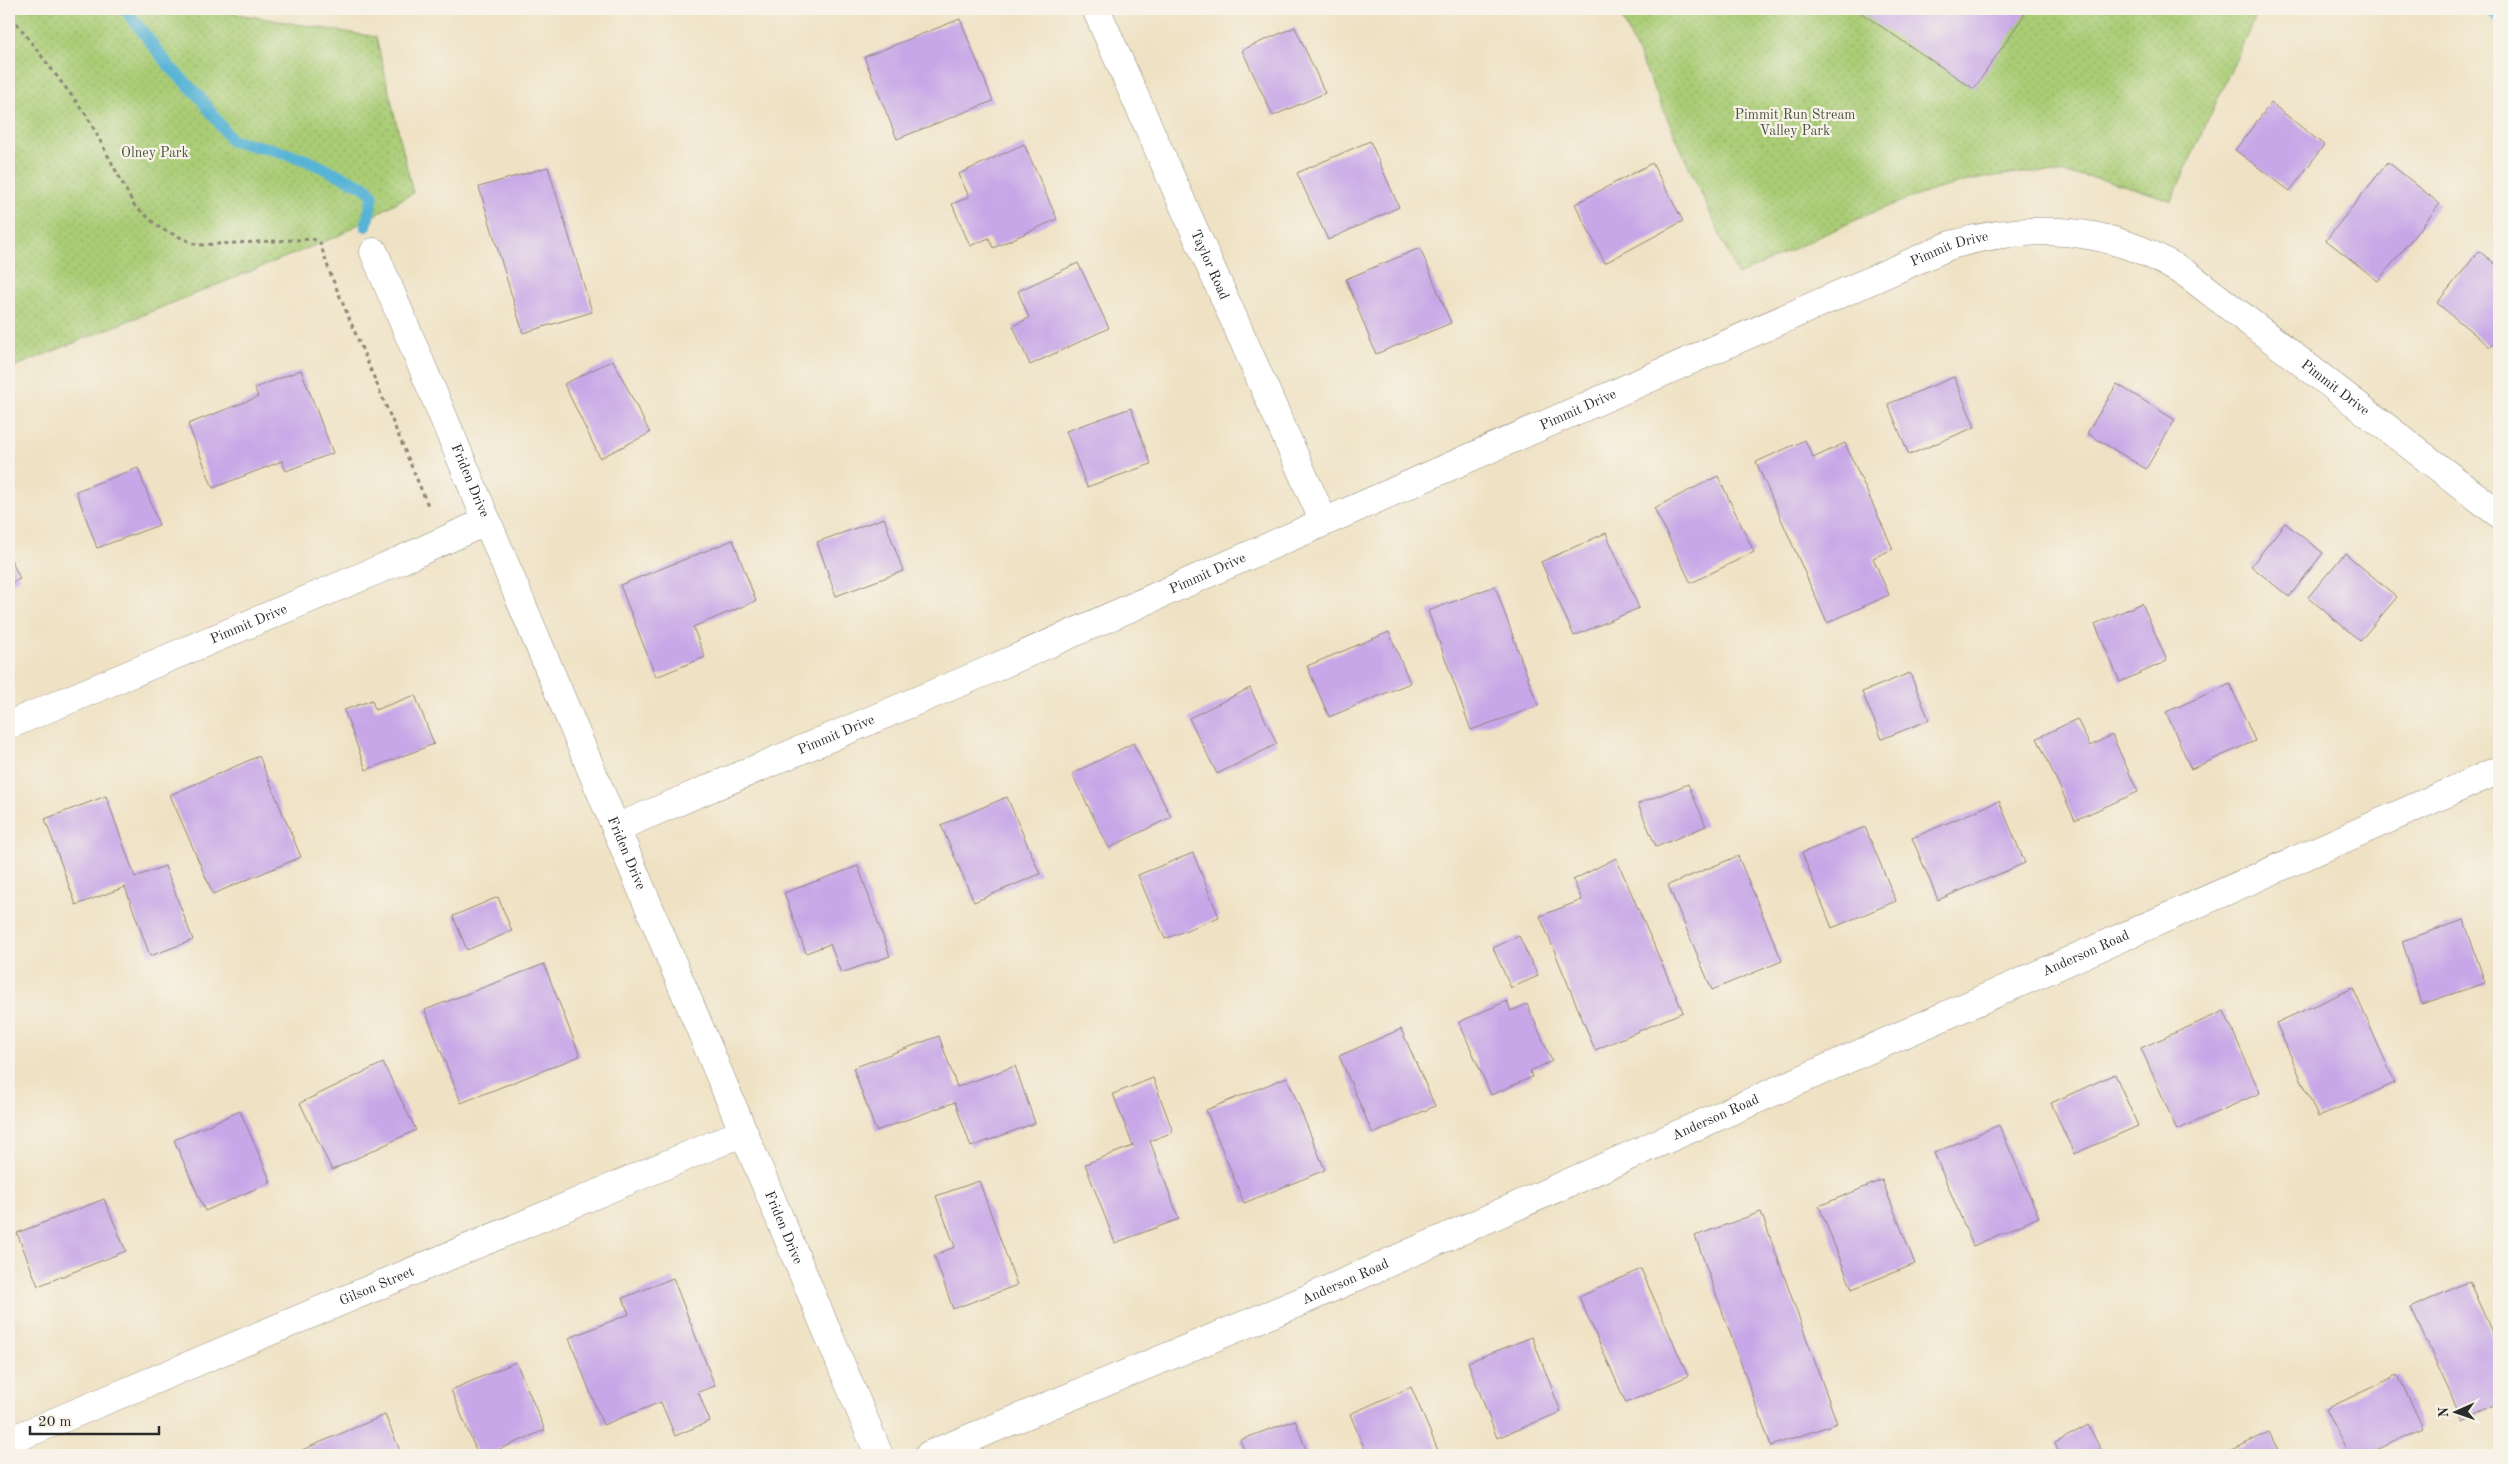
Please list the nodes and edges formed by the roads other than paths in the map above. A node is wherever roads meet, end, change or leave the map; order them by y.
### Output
1 (1096, 9) edge
2 (374, 252) dead end
3 (2499, 514) edge
4 (487, 521) junction
5 (1324, 522) junction
6 (9, 725) edge
7 (2499, 770) edge
8 (616, 828) junction
9 (744, 1132) junction
10 (9, 1441) edge
11 (879, 1455) edge
12 (929, 1455) edge

1 - 5 street, Taylor Road
2 - 4 street, Friden Drive
3 - 5 street, Pimmit Drive
4 - 6 street, Pimmit Drive
4 - 8 street, Friden Drive
5 - 8 street, Pimmit Drive
7 - 12 street, Anderson Road
8 - 9 street, Friden Drive
9 - 10 street, Gilson Street
9 - 11 street, Friden Drive

